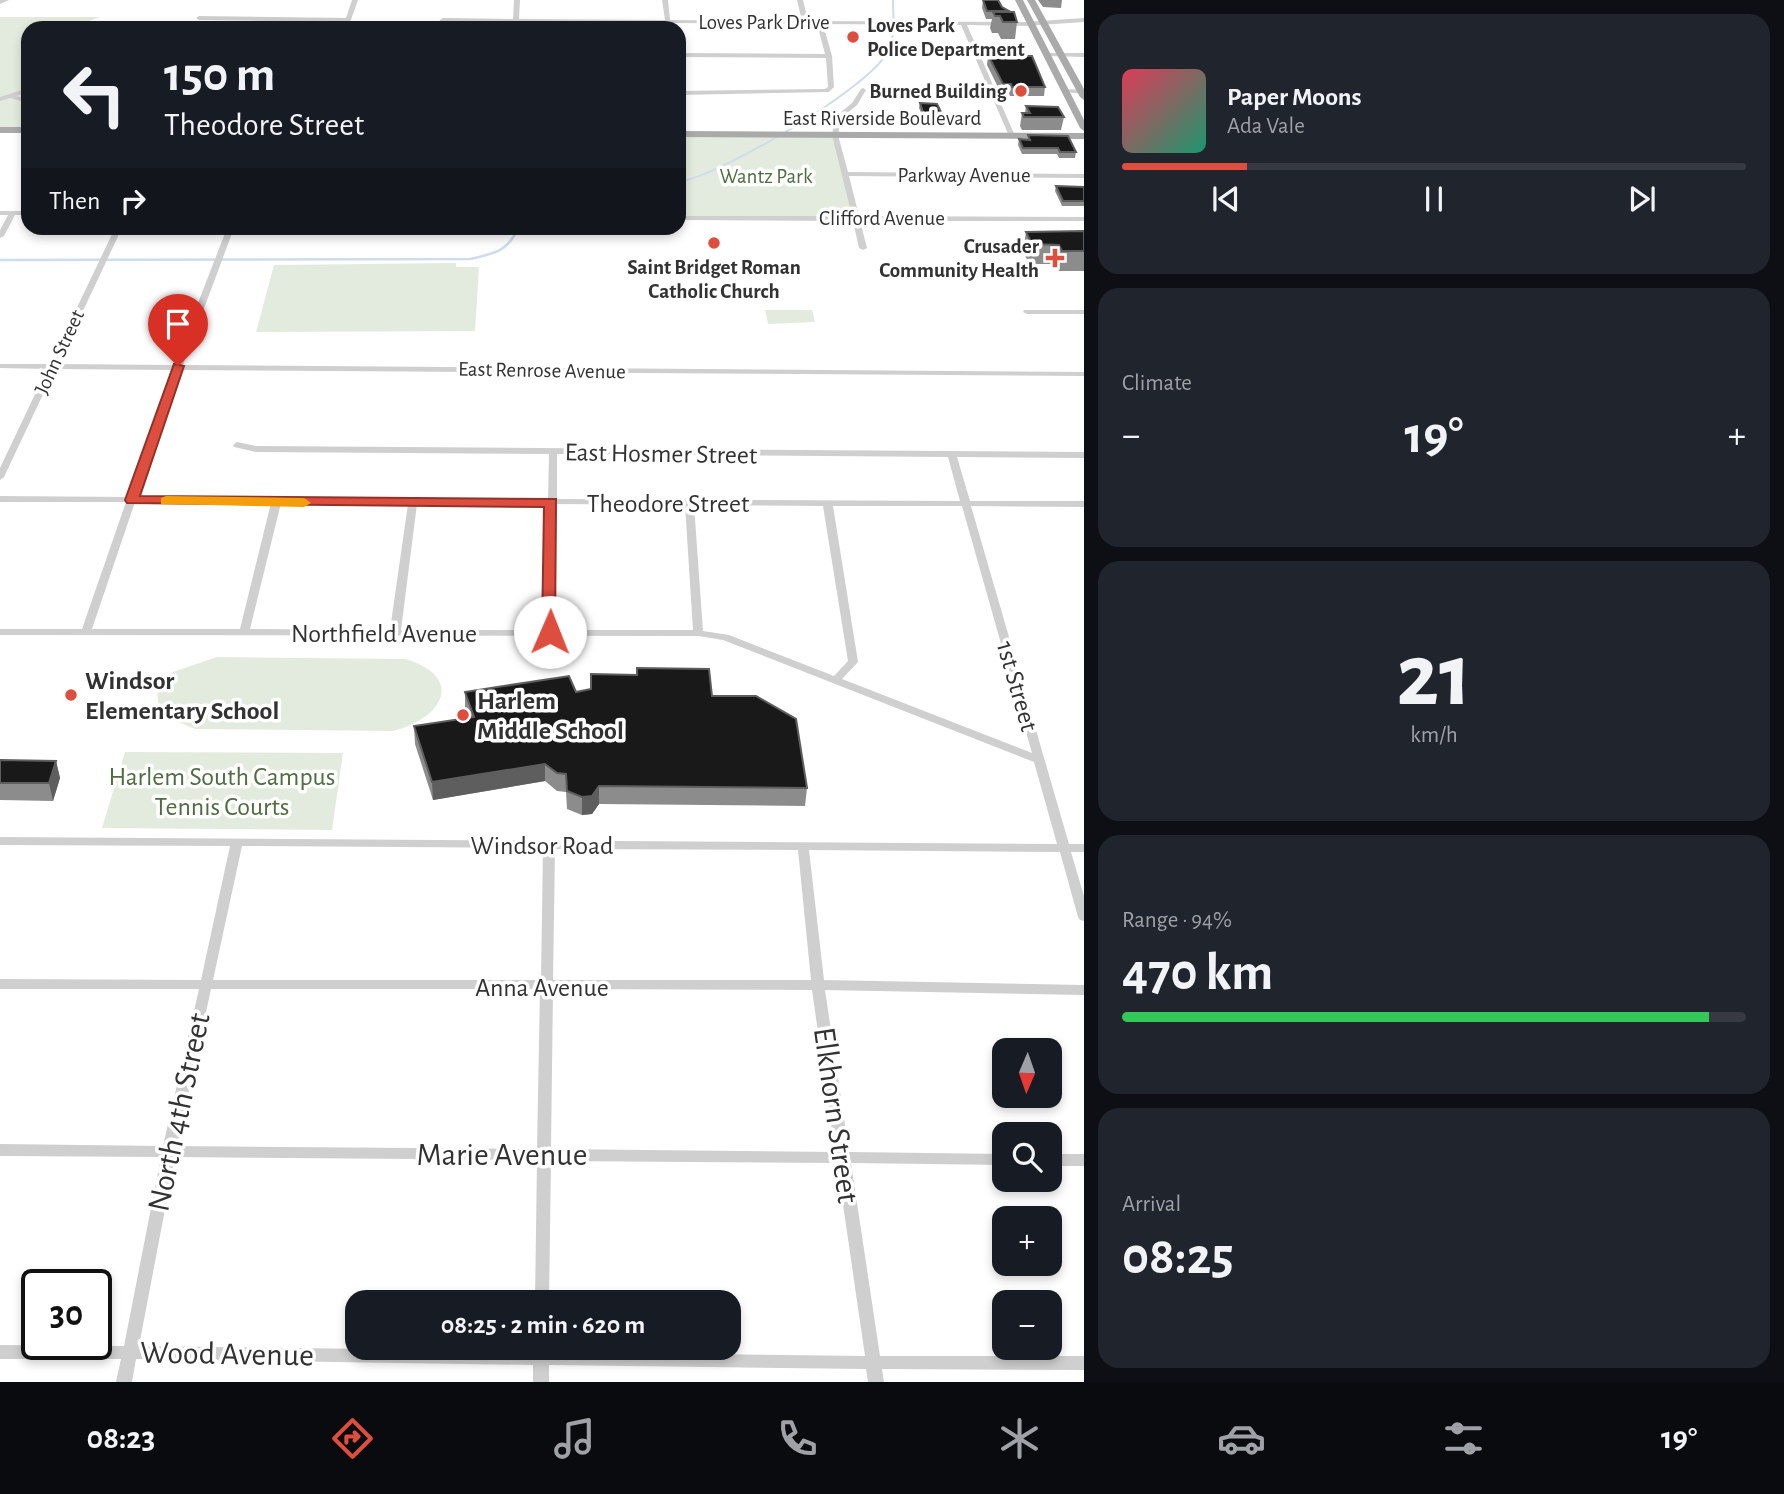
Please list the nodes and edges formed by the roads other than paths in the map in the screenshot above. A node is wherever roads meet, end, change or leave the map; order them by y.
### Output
1 (6, 0) edge
2 (355, 0) edge
3 (517, 0) edge
4 (665, 0) edge
5 (800, 0) edge
6 (1019, 0) edge
7 (1031, 0) edge
8 (0, 2) edge
9 (199, 18) dead end
10 (347, 19) joint
11 (516, 20) junction
12 (1084, 20) edge
13 (443, 21) edge
14 (554, 21) edge
15 (668, 21) edge
16 (1042, 21) junction
17 (805, 22) junction
18 (820, 22) junction
19 (963, 23) junction
20 (1032, 23) junction
21 (686, 24) edge
22 (686, 55) edge
23 (1048, 55) junction
24 (1060, 55) junction
25 (1084, 55) edge
26 (829, 56) junction
27 (863, 90) dead end
28 (21, 92) edge
29 (1067, 92) junction
30 (686, 93) edge
31 (1083, 93) edge
32 (10, 96) junction
33 (0, 99) edge
34 (21, 99) edge
35 (1084, 128) edge
36 (0, 130) edge
37 (21, 130) edge
38 (686, 134) edge
39 (835, 135) junction
40 (1012, 135) junction
41 (1084, 136) edge
42 (844, 174) junction
43 (1084, 176) edge
44 (0, 213) edge
45 (13, 213) junction
46 (21, 214) edge
47 (686, 218) edge
48 (853, 218) junction
49 (1084, 219) edge
50 (115, 235) edge
51 (228, 235) edge
52 (0, 236) edge
53 (863, 248) dead end
54 (1027, 312) dead end
55 (1084, 312) edge
56 (0, 366) edge
57 (52, 366) junction
58 (178, 366) junction
59 (1084, 374) edge
60 (237, 445) dead end
61 (553, 452) junction
62 (952, 455) junction
63 (1084, 456) edge
64 (0, 477) edge
65 (0, 499) edge
66 (132, 500) junction
67 (413, 502) junction
68 (551, 502) junction
69 (276, 503) junction
70 (689, 503) junction
71 (966, 503) junction
72 (1084, 504) edge
73 (828, 505) junction
74 (0, 632) edge
75 (86, 632) junction
76 (550, 632) junction
77 (244, 633) junction
78 (395, 633) junction
79 (698, 633) junction
80 (837, 679) junction
81 (1039, 760) junction
82 (0, 841) edge
83 (237, 843) junction
84 (549, 845) junction
85 (803, 846) junction
86 (1064, 848) junction
87 (1084, 848) edge
88 (1084, 917) edge
89 (0, 984) edge
90 (204, 985) junction
91 (818, 985) junction
92 (545, 987) junction
93 (1084, 990) edge
94 (0, 1150) edge
95 (169, 1152) junction
96 (544, 1154) junction
97 (843, 1157) junction
98 (992, 1159) edge
99 (1062, 1160) edge
100 (1084, 1160) edge
101 (542, 1290) edge
102 (0, 1352) edge
103 (131, 1352) junction
104 (345, 1352) edge
105 (741, 1359) edge
106 (541, 1360) edge
107 (1084, 1363) edge
108 (874, 1364) junction
109 (124, 1382) edge
110 (541, 1382) edge
111 (876, 1382) edge

1 - 8 street
2 - 10 street
3 - 11 street
4 - 15 street
5 - 17 street
6 - 20 main road
7 - 16 main road
9 - 10 street
11 - 13 street, Loves Park Drive
11 - 14 street, Loves Park Drive
12 - 16 street, Loves Park Drive
16 - 20 street, Loves Park Drive
16 - 24 main road
17 - 18 street, Loves Park Drive
17 - 21 street, Loves Park Drive
18 - 19 street, Loves Park Drive
18 - 26 street
19 - 20 street, Loves Park Drive
19 - 40 street
20 - 23 main road
22 - 26 street
23 - 24 street
23 - 29 main road
24 - 25 street
24 - 31 main road
26 - 30 street
27 - 39 street
28 - 32 street
29 - 31 street
29 - 35 main road
32 - 33 street
32 - 34 street
36 - 37 main road
38 - 39 main road, East Riverside Boulevard
39 - 40 main road, East Riverside Boulevard
39 - 42 street
40 - 41 main road, East Riverside Boulevard
42 - 43 street, Parkway Avenue
42 - 48 street
44 - 45 street
45 - 46 street
45 - 52 street
47 - 48 street, Clifford Avenue
48 - 49 street, Clifford Avenue
48 - 53 street
50 - 57 street, John Street
51 - 58 street
54 - 55 street
56 - 57 street, East Renrose Avenue
57 - 58 street, East Renrose Avenue
57 - 64 street, John Street
58 - 59 street, East Renrose Avenue
58 - 66 street
60 - 61 street, East Hosmer Street
61 - 62 street, East Hosmer Street
61 - 68 street
62 - 63 street, East Hosmer Street
62 - 71 street, 1st Street
65 - 66 street, Theodore Street
66 - 69 street, Theodore Street
66 - 75 street
67 - 68 street, Theodore Street
67 - 69 street, Theodore Street
67 - 78 street
68 - 70 street, Theodore Street
68 - 76 street
69 - 77 street
70 - 73 street, Theodore Street
70 - 79 street
71 - 72 street, Theodore Street
71 - 73 street, Theodore Street
71 - 81 street, 1st Street
73 - 80 street
74 - 75 street, Northfield Avenue
75 - 77 street, Northfield Avenue
76 - 78 street, Northfield Avenue
76 - 79 street, Northfield Avenue
77 - 78 street, Northfield Avenue
79 - 80 street, Northfield Avenue
80 - 81 street, Northfield Avenue
81 - 86 street, 1st Street
82 - 83 street, Windsor Road
83 - 84 street, Windsor Road
83 - 90 street, North 4th Street
84 - 85 street, Windsor Road
84 - 92 street
85 - 86 street, Windsor Road
85 - 91 street, Elkhorn Street
86 - 87 street, Windsor Road
86 - 88 street, 1st Street
89 - 90 street, Anna Avenue
90 - 92 street, Anna Avenue
90 - 95 street, North 4th Street
91 - 92 street, Anna Avenue
91 - 93 street, Anna Avenue
91 - 97 street, Elkhorn Street
92 - 96 street
94 - 95 street, Marie Avenue
95 - 96 street, Marie Avenue
95 - 103 street, North 4th Street
96 - 97 street, Marie Avenue
96 - 101 street
97 - 98 street, Marie Avenue
97 - 108 street, Elkhorn Street
99 - 100 street
102 - 103 street, Wood Avenue
103 - 104 street, Wood Avenue
103 - 109 street, North 4th Street
105 - 108 street, Wood Avenue
106 - 110 street
107 - 108 street, Wood Avenue
108 - 111 street, Elkhorn Street

